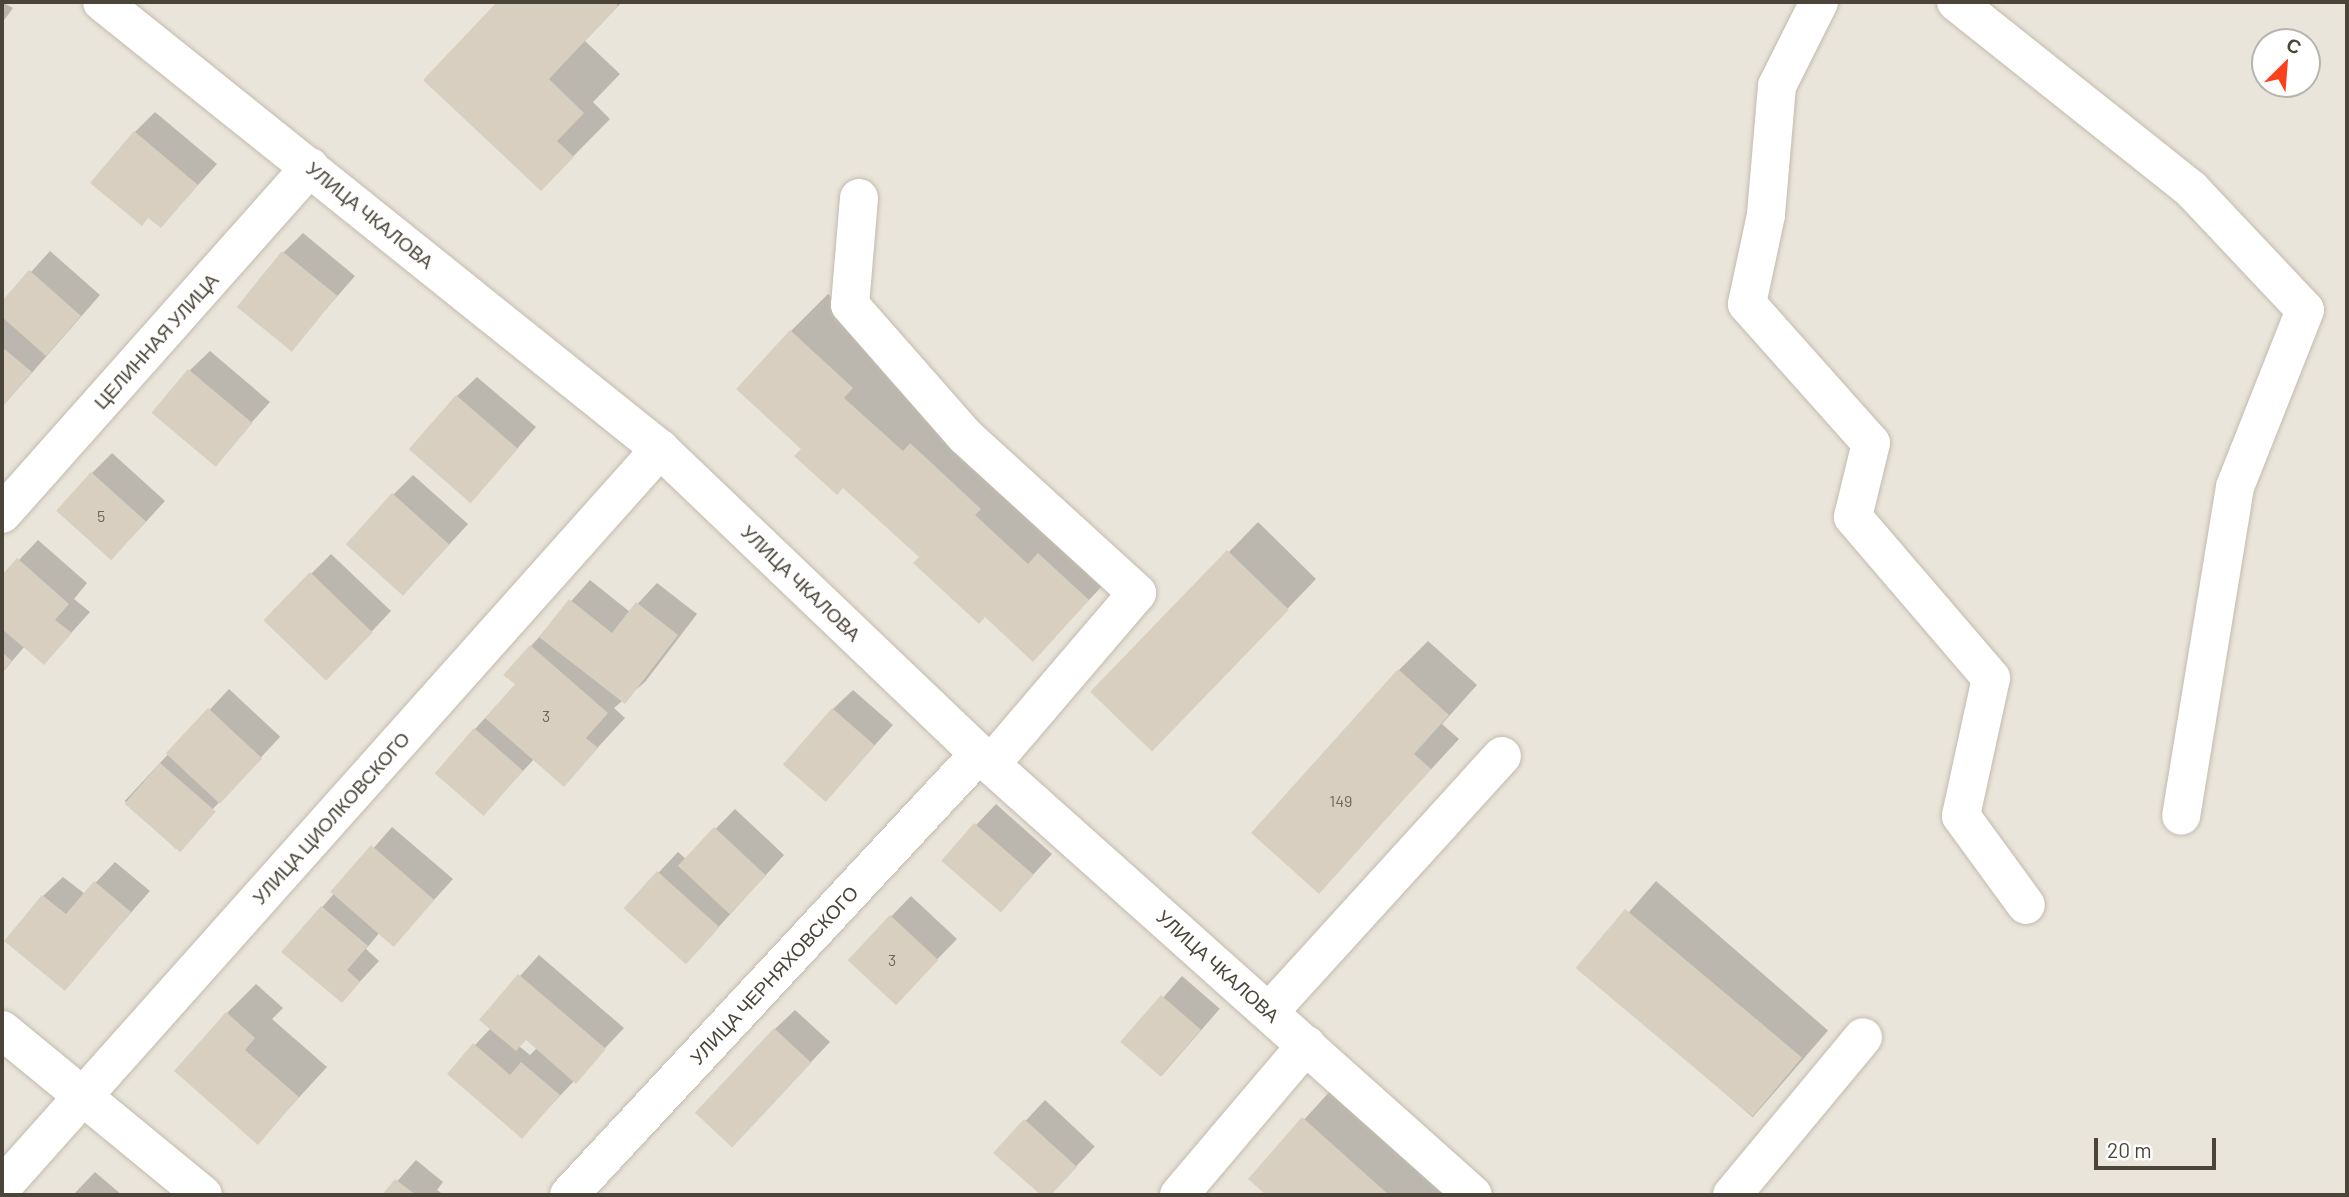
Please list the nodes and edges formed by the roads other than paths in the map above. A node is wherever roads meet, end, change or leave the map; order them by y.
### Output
1 (102, 2) edge
2 (1819, 2) edge
3 (1955, 2) edge
4 (310, 167) junction
5 (859, 198) dead end
6 (660, 449) junction
7 (2, 514) edge
8 (1502, 755) dead end
9 (985, 759) junction
10 (2181, 816) dead end
11 (2026, 905) dead end
12 (1269, 1012) junction
13 (2, 1030) edge
14 (1863, 1037) dead end
15 (1306, 1045) junction
16 (83, 1096) junction
17 (2, 1187) edge
18 (204, 1195) edge
19 (569, 1195) edge
20 (1179, 1195) edge
21 (1473, 1195) edge
22 (1732, 1195) edge

1 - 4 street, УЛИЦА ЧКАЛОВА
2 - 11 street
3 - 10 street
4 - 6 street, УЛИЦА ЧКАЛОВА
4 - 7 street, ЦЕЛИННАЯ УЛИЦА
5 - 9 street, УЛИЦА ЧЕРНЯХОВСКОГО
6 - 9 street, УЛИЦА ЧКАЛОВА
6 - 16 street, УЛИЦА ЦИОЛКОВСКОГО
8 - 12 street
9 - 12 street, УЛИЦА ЧКАЛОВА
9 - 19 street, УЛИЦА ЧЕРНЯХОВСКОГО
12 - 15 street, УЛИЦА ЧКАЛОВА
13 - 16 street
14 - 22 street
15 - 20 street
15 - 21 street, УЛИЦА ЧКАЛОВА
16 - 17 street, УЛИЦА ЦИОЛКОВСКОГО
16 - 18 street

